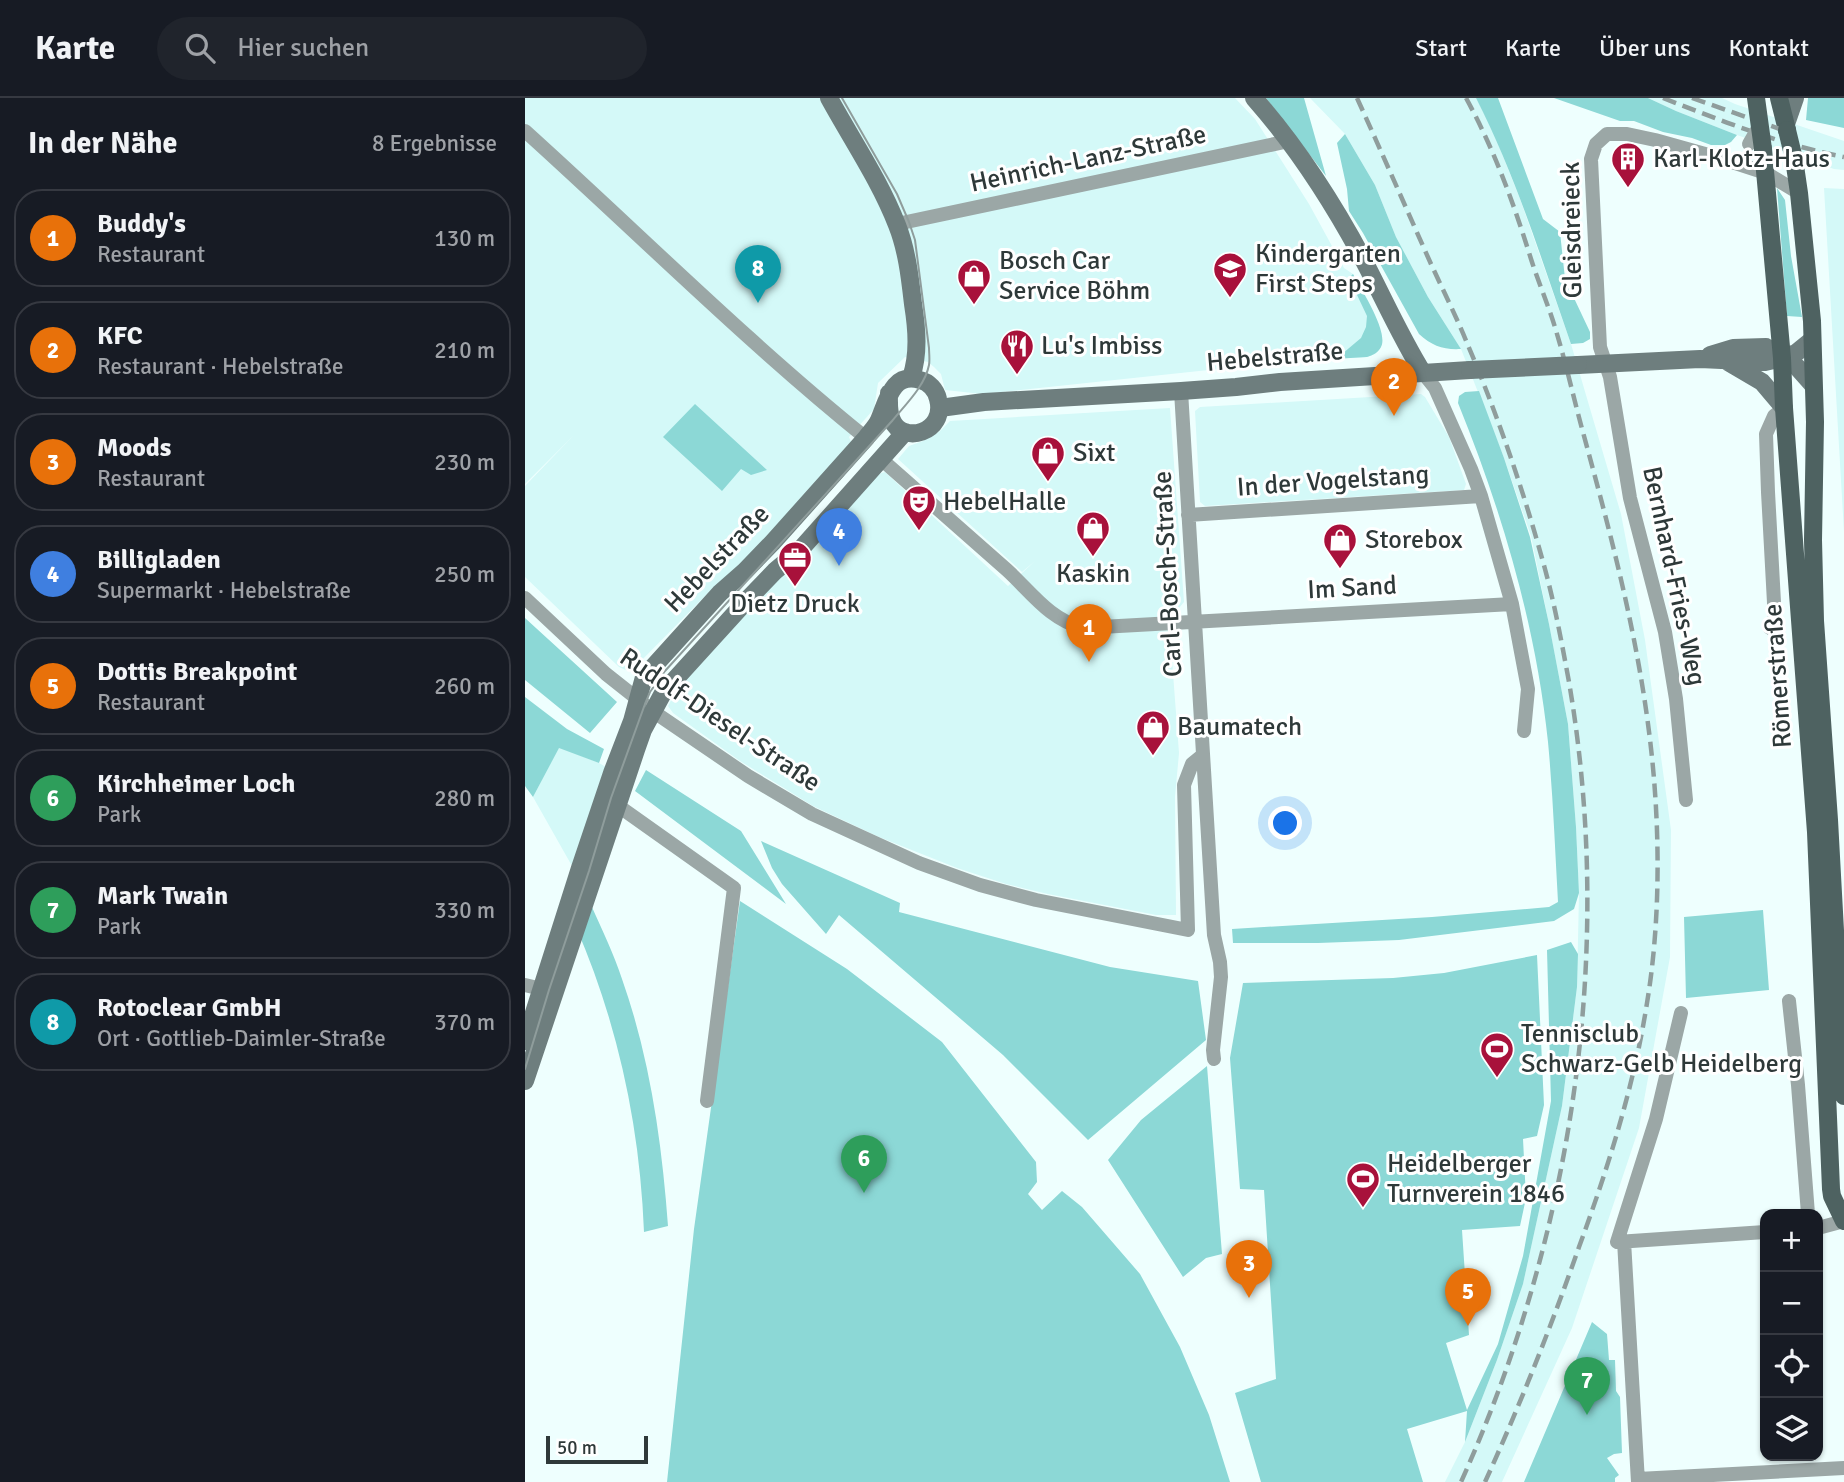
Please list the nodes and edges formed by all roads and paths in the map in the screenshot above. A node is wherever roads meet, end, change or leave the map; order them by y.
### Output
1 (829, 98) edge
2 (1254, 98) edge
3 (1756, 98) edge
4 (1787, 100) edge
5 (525, 131) edge
6 (1289, 141) junction
7 (1756, 146) junction
8 (1723, 159) junction
9 (1766, 173) junction
10 (1799, 193) junction
11 (897, 224) junction
12 (1812, 340) junction
13 (1782, 358) junction
14 (1700, 359) junction
15 (1725, 360) junction
16 (1607, 363) junction
17 (1423, 373) junction
18 (911, 378) junction
19 (1814, 385) junction
20 (1181, 391) junction
21 (889, 393) junction
22 (940, 408) junction
23 (1784, 408) junction
24 (905, 432) junction
25 (866, 438) junction
26 (881, 459) junction
27 (1481, 496) junction
28 (1188, 515) junction
29 (525, 598) edge
30 (1512, 604) junction
31 (1195, 621) junction
32 (1770, 628) dead end
33 (638, 698) junction
34 (654, 712) junction
35 (1524, 731) dead end
36 (1203, 755) junction
37 (1686, 800) dead end
38 (617, 805) junction
39 (533, 987) edge
40 (1790, 1001) dead end
41 (1681, 1013) dead end
42 (525, 1041) edge
43 (1214, 1059) dead end
44 (525, 1081) edge
45 (1844, 1096) edge
46 (707, 1101) dead end
47 (1808, 1209) edge
48 (1844, 1220) edge
49 (1823, 1226) edge
50 (1844, 1231) edge
51 (1760, 1232) edge
52 (1625, 1241) junction
53 (1844, 1468) edge
54 (1638, 1481) edge

1 - 11 main road
2 - 6 main road
3 - 7 main road, Römerstraße, bridge
4 - 10 main road, Römerstraße, bridge
5 - 25 street
6 - 11 street, Heinrich-Lanz-Straße
6 - 17 main road
7 - 8 street
7 - 9 main road, Römerstraße
8 - 9 street, Gleisdreieck
8 - 16 street, Gleisdreieck
9 - 10 street, Gleisdreieck
9 - 13 main road, Römerstraße
10 - 12 main road, Römerstraße
11 - 18 main road
12 - 13 main road, Hebelstraße
12 - 19 main road, Römerstraße
13 - 14 main road, Hebelstraße
13 - 15 main road, Hebelstraße
13 - 19 main road, Hebelstraße
13 - 23 main road, Römerstraße
14 - 15 main road, Hebelstraße
14 - 16 main road, Hebelstraße
15 - 23 main road
16 - 17 main road, Hebelstraße, bridge
16 - 37 street, Bernhard-Fries-Weg
17 - 20 main road, Hebelstraße
17 - 27 street
18 - 21 main road
18 - 22 main road
19 - 45 main road, Römerstraße
20 - 22 main road, Hebelstraße
20 - 28 street, Carl-Bosch-Straße
21 - 24 main road
21 - 25 main road, Hebelstraße
22 - 24 main road, Hebelstraße
23 - 32 street
23 - 48 main road, Römerstraße
24 - 26 main road, Hebelstraße
25 - 33 main road, Hebelstraße
26 - 31 street, Im Sand
26 - 34 main road, Hebelstraße
27 - 28 street, In der Vogelstang
27 - 30 street
28 - 31 street, Carl-Bosch-Straße
29 - 33 street, Rudolf-Diesel-Straße
30 - 31 street, Im Sand
30 - 35 street
31 - 36 street, Carl-Bosch-Straße
33 - 34 street, Rudolf-Diesel-Straße
33 - 39 main road, Hebelstraße
34 - 36 street, Rudolf-Diesel-Straße
34 - 38 main road, Hebelstraße
36 - 43 street, Carl-Bosch-Straße
38 - 44 main road, Hebelstraße
38 - 46 street
39 - 42 main road, Hebelstraße
40 - 47 street
41 - 52 street
48 - 49 street
48 - 50 main road, Römerstraße
51 - 52 street
52 - 54 street
53 - 54 street

